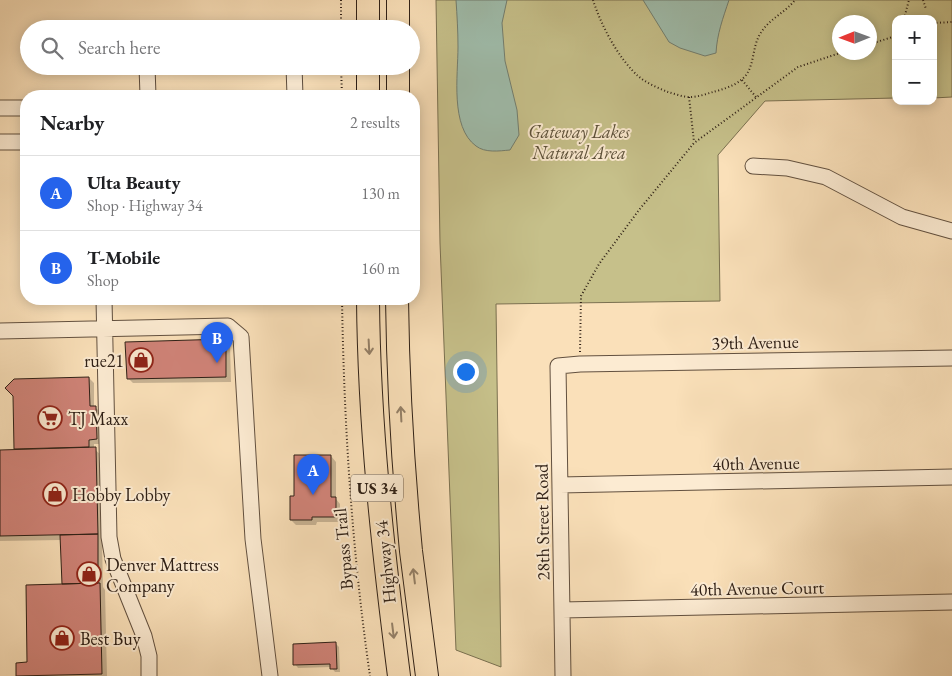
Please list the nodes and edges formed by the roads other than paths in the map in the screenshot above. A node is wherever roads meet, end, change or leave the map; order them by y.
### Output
1 (368, 0) edge
2 (398, 0) edge
3 (368, 20) edge
4 (398, 20) edge
5 (148, 75) edge
6 (294, 75) edge
7 (368, 75) edge
8 (398, 75) edge
9 (148, 90) edge
10 (295, 90) edge
11 (368, 90) edge
12 (398, 90) edge
13 (0, 108) edge
14 (20, 108) edge
15 (0, 141) edge
16 (20, 142) edge
17 (753, 166) dead end
18 (952, 231) edge
19 (104, 305) edge
20 (368, 305) edge
21 (397, 305) edge
22 (104, 330) junction
23 (0, 331) edge
24 (952, 358) edge
25 (558, 366) joint
26 (952, 478) edge
27 (560, 485) junction
28 (952, 602) edge
29 (562, 610) junction
30 (426, 670) edge
31 (398, 672) edge
32 (149, 676) edge
33 (270, 676) edge
34 (563, 676) edge

1 - 3 highway
2 - 4 highway
5 - 9 street
6 - 10 street
7 - 11 highway
8 - 12 highway
13 - 14 street
15 - 16 street
17 - 18 street
19 - 22 street
20 -> 31 highway, Highway 34 / US 34
30 -> 21 highway, Highway 34 / US 34
22 - 23 street
22 - 32 street
22 - 33 street
24 - 25 street, 39th Avenue
25 - 27 street, 28th Street Road
26 - 27 street, 40th Avenue
27 - 29 street, 28th Street Road
28 - 29 street, 40th Avenue Court
29 - 34 street, 28th Street Road
30 - 31 highway

